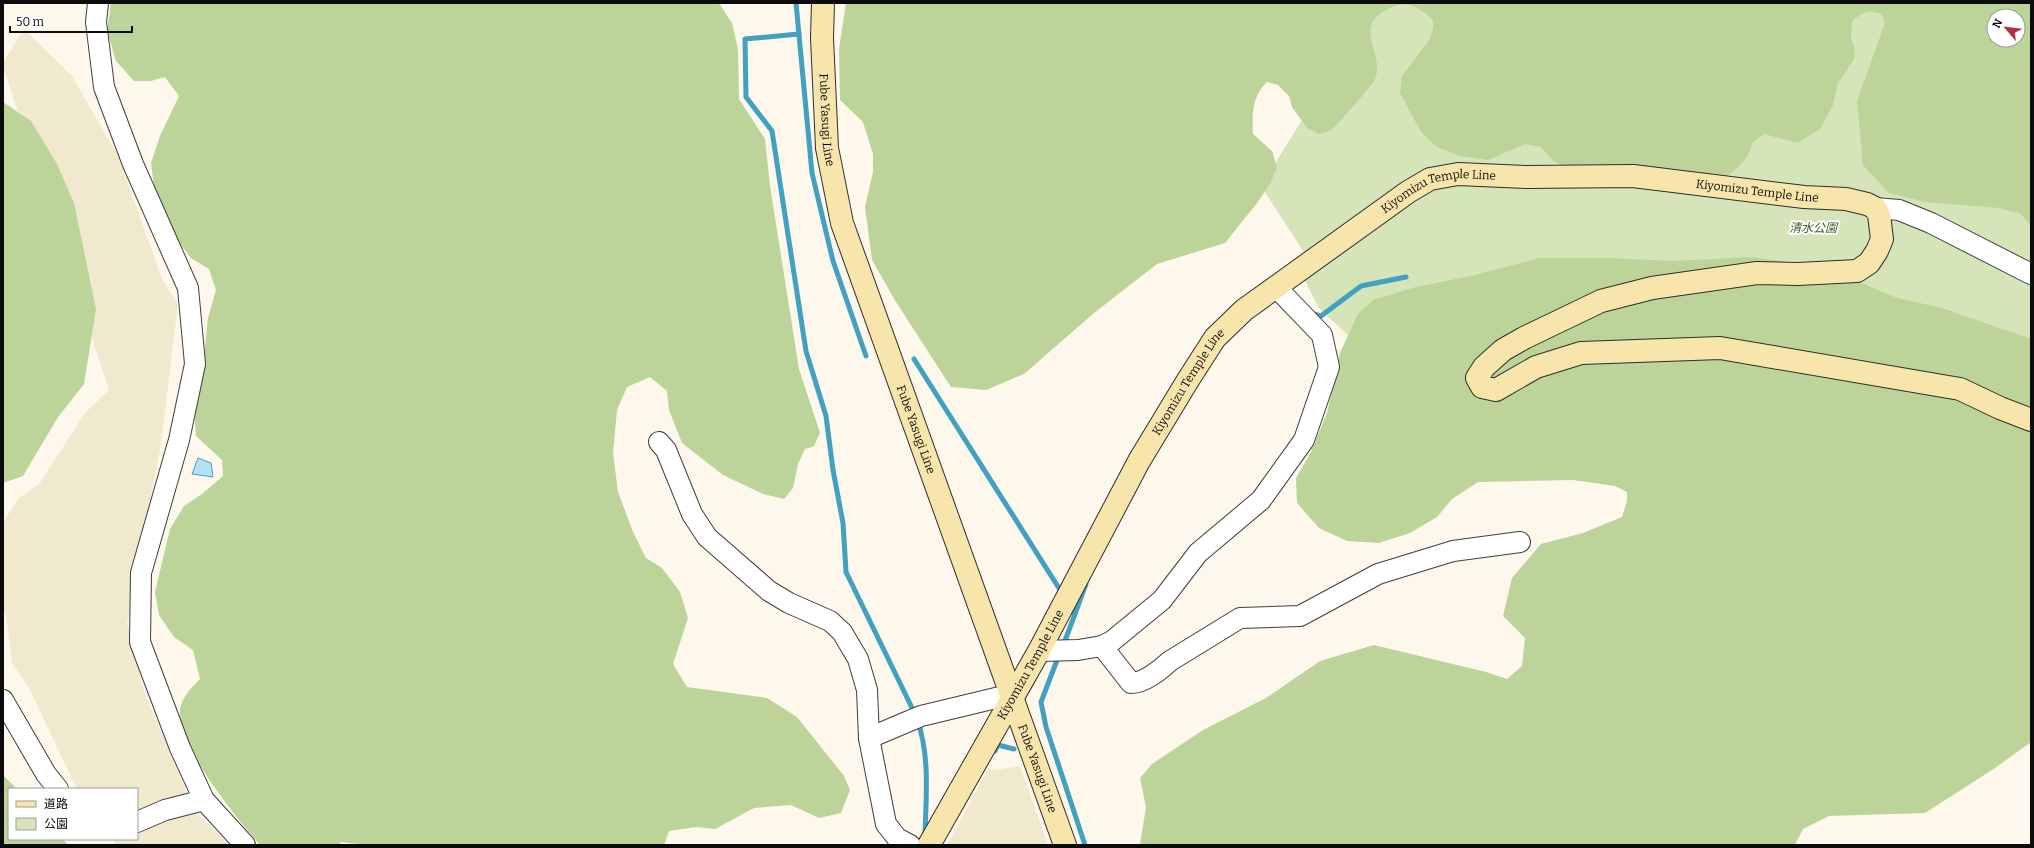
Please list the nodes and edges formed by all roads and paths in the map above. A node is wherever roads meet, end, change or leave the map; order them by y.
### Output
1 (98, 3) edge
2 (823, 3) edge
3 (1875, 208) junction
4 (2031, 274) edge
5 (1276, 287) junction
6 (2031, 420) edge
7 (659, 442) dead end
8 (1520, 542) dead end
9 (1102, 646) junction
10 (1039, 651) junction
11 (1012, 698) junction
12 (3, 700) edge
13 (868, 738) junction
14 (57, 788) edge
15 (204, 800) junction
16 (138, 822) edge
17 (246, 845) edge
18 (910, 845) edge
19 (929, 845) edge
20 (1066, 845) edge

1 - 15 street
2 - 11 main road, Fube Yasugi Line
3 - 4 street
3 - 5 main road, Kiyomizu Temple Line
3 - 6 main road
5 - 9 street
5 - 10 main road, Kiyomizu Temple Line
7 - 13 street
8 - 9 street
9 - 10 street
10 - 11 main road, Kiyomizu Temple Line
11 - 13 street
11 - 19 main road, Kiyomizu Temple Line
11 - 20 main road, Fube Yasugi Line
12 - 14 street
13 - 18 street
15 - 16 street
15 - 17 street

